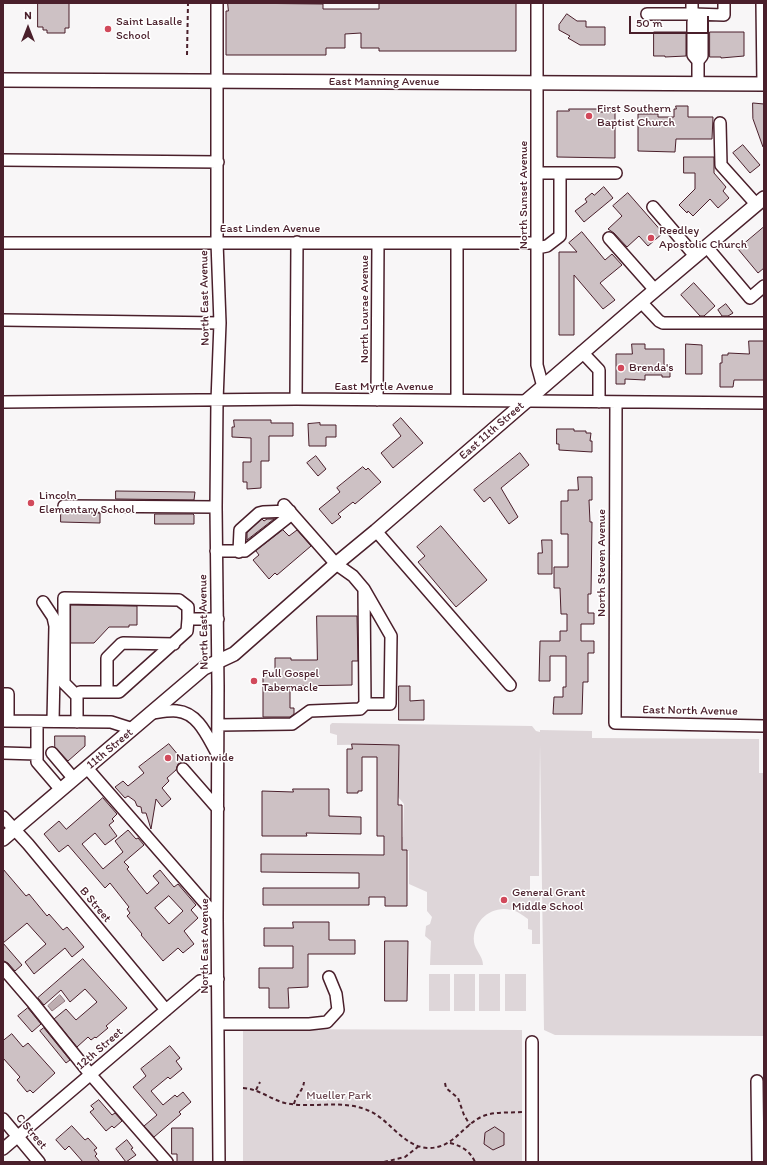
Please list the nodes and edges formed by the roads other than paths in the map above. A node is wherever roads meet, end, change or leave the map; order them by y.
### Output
1 (217, 3) edge
2 (537, 3) edge
3 (724, 3) edge
4 (762, 3) edge
5 (694, 11) edge
6 (647, 14) dead end
7 (764, 40) edge
8 (3, 80) edge
9 (217, 81) junction
10 (537, 83) junction
11 (698, 84) junction
12 (763, 84) edge
13 (720, 123) dead end
14 (3, 160) edge
15 (218, 162) junction
16 (537, 173) junction
17 (560, 173) junction
18 (616, 173) dead end
19 (760, 201) edge
20 (653, 207) dead end
21 (609, 238) dead end
22 (217, 242) junction
23 (297, 242) junction
24 (3, 243) edge
25 (378, 243) junction
26 (457, 243) junction
27 (537, 246) junction
28 (706, 246) junction
29 (695, 256) junction
30 (764, 286) edge
31 (655, 290) junction
32 (641, 302) junction
33 (3, 320) edge
34 (220, 323) junction
35 (764, 323) edge
36 (582, 352) junction
37 (543, 386) junction
38 (217, 400) junction
39 (296, 400) junction
40 (377, 400) junction
41 (457, 400) junction
42 (3, 402) edge
43 (526, 402) junction
44 (599, 402) junction
45 (616, 403) junction
46 (764, 403) edge
47 (64, 506) dead end
48 (216, 507) junction
49 (289, 510) junction
50 (376, 531) junction
51 (216, 551) junction
52 (239, 552) junction
53 (336, 564) junction
54 (364, 589) junction
55 (43, 602) dead end
56 (188, 619) junction
57 (218, 619) junction
58 (174, 644) junction
59 (218, 662) junction
60 (510, 685) dead end
61 (107, 692) junction
62 (3, 694) edge
63 (77, 696) junction
64 (365, 704) junction
65 (152, 713) junction
66 (5, 721) edge
67 (53, 721) junction
68 (37, 722) junction
69 (77, 722) junction
70 (615, 724) joint
71 (218, 725) junction
72 (764, 726) edge
73 (133, 729) junction
74 (3, 753) edge
75 (52, 753) dead end
76 (37, 754) junction
77 (218, 754) junction
78 (87, 768) junction
79 (183, 769) dead end
80 (74, 779) junction
81 (61, 790) junction
82 (218, 810) junction
83 (3, 817) edge
84 (14, 830) junction
85 (3, 839) edge
86 (217, 917) junction
87 (3, 968) edge
88 (329, 977) dead end
89 (218, 979) junction
90 (166, 1010) junction
91 (218, 1024) junction
92 (532, 1042) dead end
93 (90, 1074) junction
94 (757, 1081) dead end
95 (3, 1119) edge
96 (18, 1136) junction
97 (3, 1149) edge
98 (40, 1162) edge
99 (167, 1162) edge
100 (219, 1162) edge
101 (532, 1162) edge
102 (758, 1162) edge

1 - 9 street, North East Avenue
2 - 10 street, North Sunset Avenue
3 - 5 street
4 - 7 street
5 - 6 street
5 - 11 street
7 - 12 street
8 - 9 main road, East Manning Avenue
9 - 10 main road, East Manning Avenue
9 - 15 street, North East Avenue
10 - 11 main road, East Manning Avenue
10 - 16 street, North Sunset Avenue
11 - 12 main road, East Manning Avenue
13 - 19 street
14 - 15 street
15 - 22 street, North East Avenue
16 - 17 street
16 - 27 street, North Sunset Avenue
17 - 18 street
17 - 27 street
19 - 28 main road, East 11th Street
20 - 29 street
21 - 31 street
22 - 23 street, East Linden Avenue
22 - 24 street, East Linden Avenue
22 - 34 street, North East Avenue
23 - 25 street, East Linden Avenue
23 - 39 street
25 - 26 street, East Linden Avenue
25 - 40 street, North Lourae Avenue
26 - 27 street, East Linden Avenue
26 - 41 street
27 - 37 street, North Sunset Avenue
28 - 29 main road, East 11th Street
28 - 30 street
29 - 31 main road, East 11th Street
31 - 32 main road, East 11th Street
32 - 35 street
32 - 36 main road, East 11th Street
33 - 34 street
34 - 38 street, North East Avenue
36 - 37 main road, East 11th Street
36 - 44 street
37 - 43 main road, East 11th Street
38 - 39 street, East Myrtle Avenue
38 - 42 street, East Myrtle Avenue
38 - 48 street, North East Avenue
39 - 40 street, East Myrtle Avenue
40 - 41 street, East Myrtle Avenue
41 - 43 street, East Myrtle Avenue
43 - 44 street, East Myrtle Avenue
43 - 50 main road, East 11th Street
44 - 45 street, East Myrtle Avenue
45 - 46 street, East Myrtle Avenue
45 - 70 street, North Steven Avenue
47 - 48 street
48 - 51 street, North East Avenue
49 - 52 street
49 - 52 street
49 - 53 street
50 - 53 main road, East 11th Street
50 - 60 street
51 - 52 street
51 - 57 street, North East Avenue
53 - 54 street
53 - 59 main road, East 11th Street
54 - 64 street
54 - 64 street
55 - 67 street
56 - 57 street
56 - 58 street
56 - 63 street
57 - 59 street, North East Avenue
58 - 61 street
58 - 61 street
59 - 65 main road, 11th Street
59 - 71 street, North East Avenue
61 - 63 street
62 - 66 street
63 - 69 street
64 - 71 street
65 - 73 main road, 11th Street
65 - 77 street
66 - 68 street
67 - 68 street
67 - 69 street
68 - 76 street
69 - 73 street
70 - 72 street, East North Avenue
71 - 77 street, North East Avenue
73 - 78 main road, 11th Street
74 - 76 street
75 - 80 street
76 - 81 street
77 - 82 street, North East Avenue
78 - 80 main road, 11th Street
78 - 86 street
79 - 82 street
80 - 81 main road, 11th Street
81 - 84 main road, 11th Street
82 - 86 street, North East Avenue
83 - 84 street, B Street
84 - 85 main road, 11th Street
84 - 90 street, B Street
86 - 89 street, North East Avenue
87 - 93 street
88 - 91 street
89 - 90 street, 12th Street
89 - 91 street, North East Avenue
90 - 93 street, 12th Street
91 - 100 street, North East Avenue
92 - 101 street
93 - 96 street, 12th Street
93 - 99 street
94 - 102 street
95 - 96 street, C Street
96 - 97 street, 12th Street
96 - 98 street, C Street

